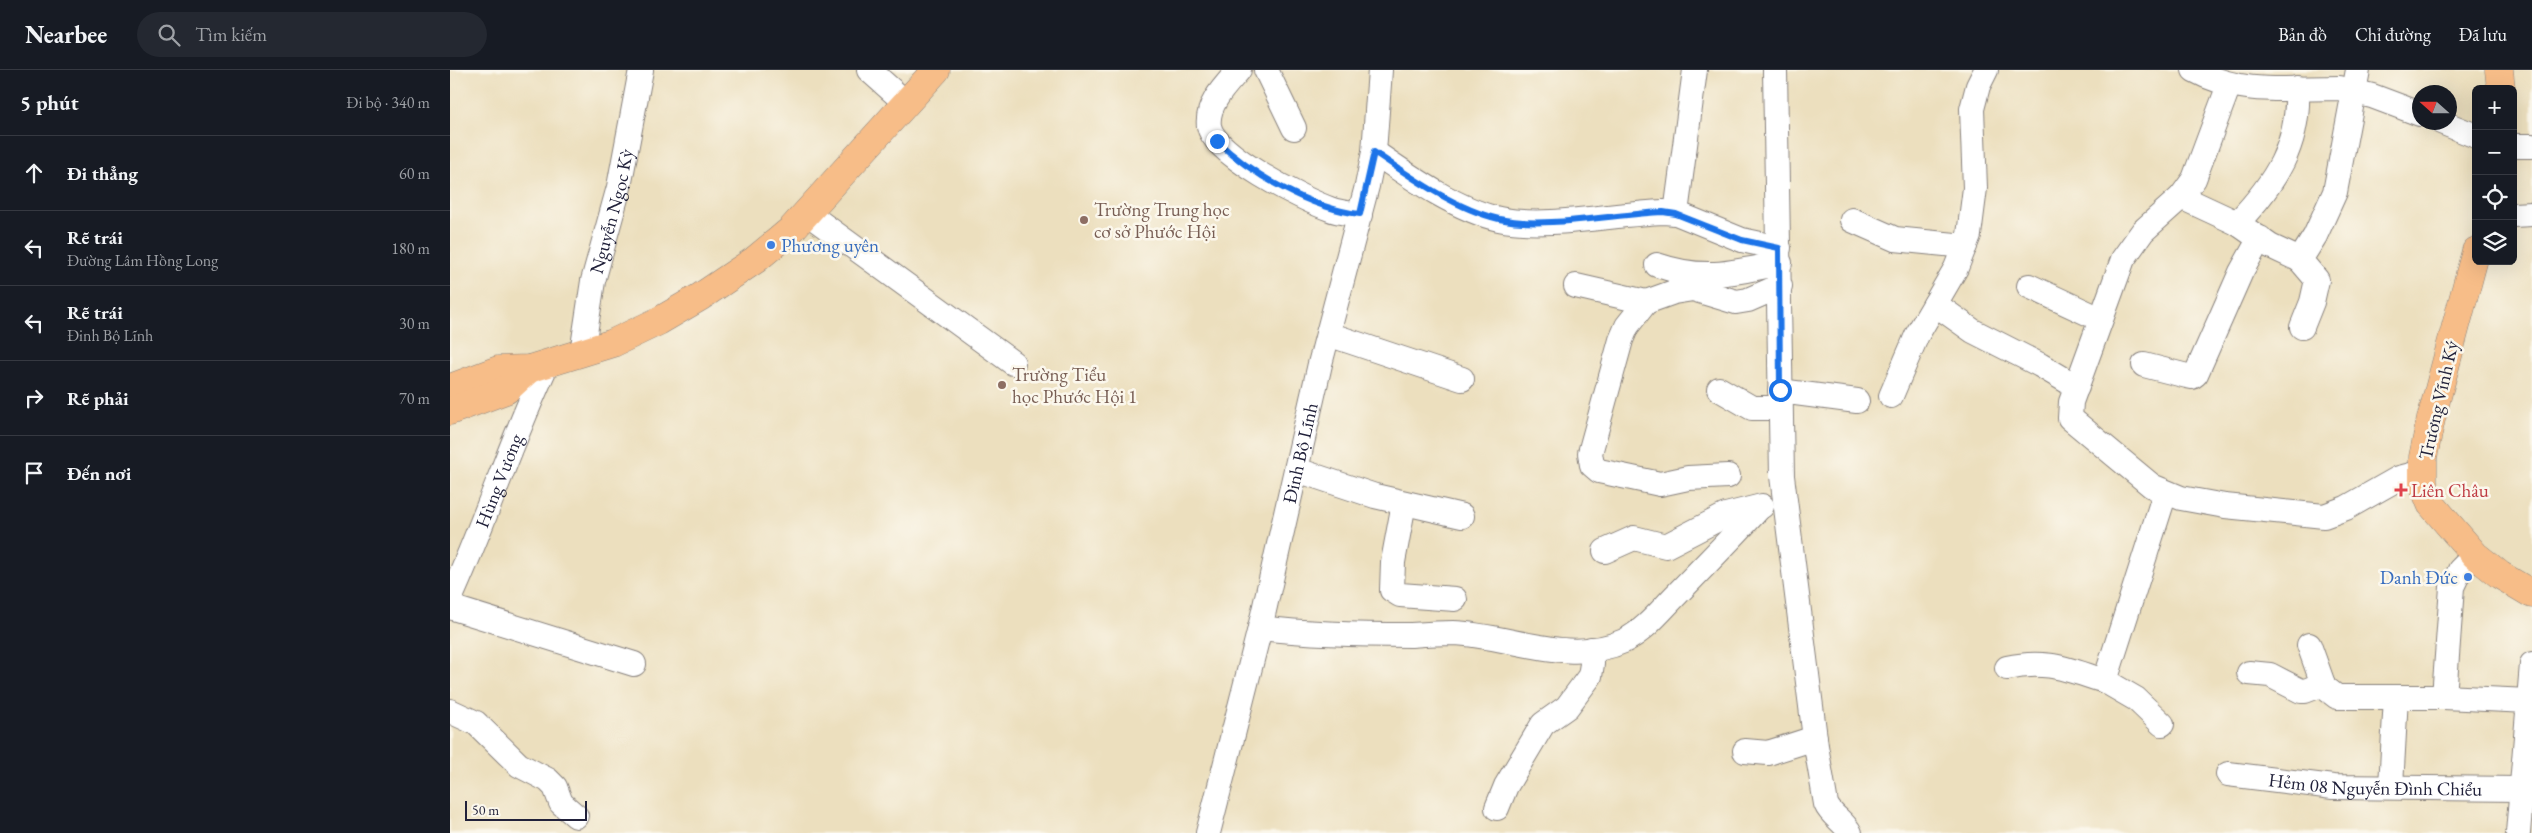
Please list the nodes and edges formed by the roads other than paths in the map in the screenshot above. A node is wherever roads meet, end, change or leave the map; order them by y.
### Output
1 (641, 70) edge
2 (869, 70) edge
3 (936, 70) edge
4 (1239, 70) edge
5 (1266, 70) edge
6 (1380, 70) edge
7 (1695, 70) edge
8 (1775, 70) edge
9 (1986, 70) edge
10 (2194, 70) edge
11 (2499, 70) edge
12 (2356, 80) edge
13 (2290, 82) edge
14 (2229, 85) junction
15 (2500, 85) edge
16 (906, 103) junction
17 (2412, 110) edge
18 (1294, 128) dead end
19 (2457, 128) edge
20 (2472, 134) edge
21 (2517, 146) edge
22 (2532, 146) edge
23 (1374, 152) junction
24 (2181, 197) junction
25 (807, 213) junction
26 (1360, 214) junction
27 (1676, 214) junction
28 (2532, 214) edge
29 (2517, 215) edge
30 (1852, 220) dead end
31 (2237, 222) junction
32 (2260, 238) junction
33 (1965, 246) junction
34 (2300, 260) junction
35 (1656, 265) dead end
36 (2472, 265) edge
37 (1779, 266) junction
38 (1576, 286) dead end
39 (2029, 286) dead end
40 (1646, 302) junction
41 (1935, 304) junction
42 (2100, 319) junction
43 (2302, 327) dead end
44 (1328, 334) junction
45 (582, 353) junction
46 (1013, 364) dead end
47 (2144, 365) dead end
48 (538, 367) junction
49 (1462, 378) dead end
50 (2077, 387) junction
51 (450, 388) edge
52 (1719, 389) dead end
53 (1891, 396) dead end
54 (1780, 399) junction
55 (1857, 401) dead end
56 (450, 412) edge
57 (1296, 470) junction
58 (2422, 472) junction
59 (1728, 476) dead end
60 (2166, 493) junction
61 (1783, 496) junction
62 (1404, 503) junction
63 (1759, 508) junction
64 (1462, 516) dead end
65 (1605, 551) dead end
66 (2475, 555) junction
67 (2532, 592) edge
68 (450, 599) edge
69 (1455, 599) dead end
70 (450, 607) edge
71 (1260, 628) junction
72 (2309, 645) dead end
73 (1590, 649) junction
74 (634, 664) dead end
75 (2532, 664) edge
76 (2008, 668) dead end
77 (2250, 673) dead end
78 (2106, 681) junction
79 (2323, 684) junction
80 (2396, 697) junction
81 (2444, 697) junction
82 (2530, 697) edge
83 (450, 711) edge
84 (2162, 724) dead end
85 (1815, 738) junction
86 (1745, 751) dead end
87 (2228, 774) dead end
88 (2391, 786) junction
89 (2525, 786) edge
90 (1497, 808) dead end
91 (576, 816) dead end
92 (1208, 833) edge
93 (1850, 833) edge
94 (2518, 833) edge

1 - 45 street, Nguyễn Ngọc Kỳ
2 - 16 street
3 - 16 main road
4 - 26 street
5 - 18 street
6 - 23 street, Đinh Bộ Lĩnh
7 - 27 street
8 - 37 street
9 - 33 street
10 - 14 street
11 - 15 main road
12 - 13 street
12 - 17 street
12 - 34 street
13 - 14 street
13 - 31 street
14 - 24 street
16 - 25 main road
19 - 20 street
21 - 22 street
23 - 26 street, Đinh Bộ Lĩnh
23 - 27 street
24 - 31 street
24 - 42 street
25 - 45 main road
25 - 46 street
26 - 44 street, Đinh Bộ Lĩnh
27 - 37 street
28 - 29 street
30 - 33 street
31 - 32 street
32 - 34 street
32 - 47 street
33 - 41 street
34 - 43 street
35 - 37 street
36 - 58 main road, Trương Vĩnh Ký
37 - 40 street
37 - 54 street
38 - 40 street
39 - 42 street
40 - 59 street
41 - 50 street
41 - 53 street
42 - 50 street
44 - 49 street
44 - 57 street, Đinh Bộ Lĩnh
45 - 48 main road
48 - 51 main road
48 - 56 main road
48 - 68 street, Hùng Vương
50 - 60 street
52 - 54 street
54 - 55 street
54 - 61 street
57 - 62 street
57 - 71 street, Đinh Bộ Lĩnh
58 - 60 street
58 - 66 main road, Trương Vĩnh Ký
60 - 78 street
61 - 63 street
61 - 85 street
62 - 64 street
62 - 69 street
63 - 65 street
63 - 73 street
66 - 67 main road, Trương Vĩnh Ký
66 - 81 street
70 - 74 street
71 - 73 street
71 - 92 street, Đinh Bộ Lĩnh
72 - 79 street
73 - 90 street
75 - 82 street
76 - 78 street
77 - 79 street
78 - 84 street
79 - 80 street
80 - 81 street
80 - 88 street
81 - 82 street
82 - 89 street
83 - 91 street
85 - 86 street
85 - 93 street
87 - 88 street, Hẻm 08 Nguyễn Đình Chiểu
88 - 89 street, Hẻm 08 Nguyễn Đình Chiểu
89 - 94 street

